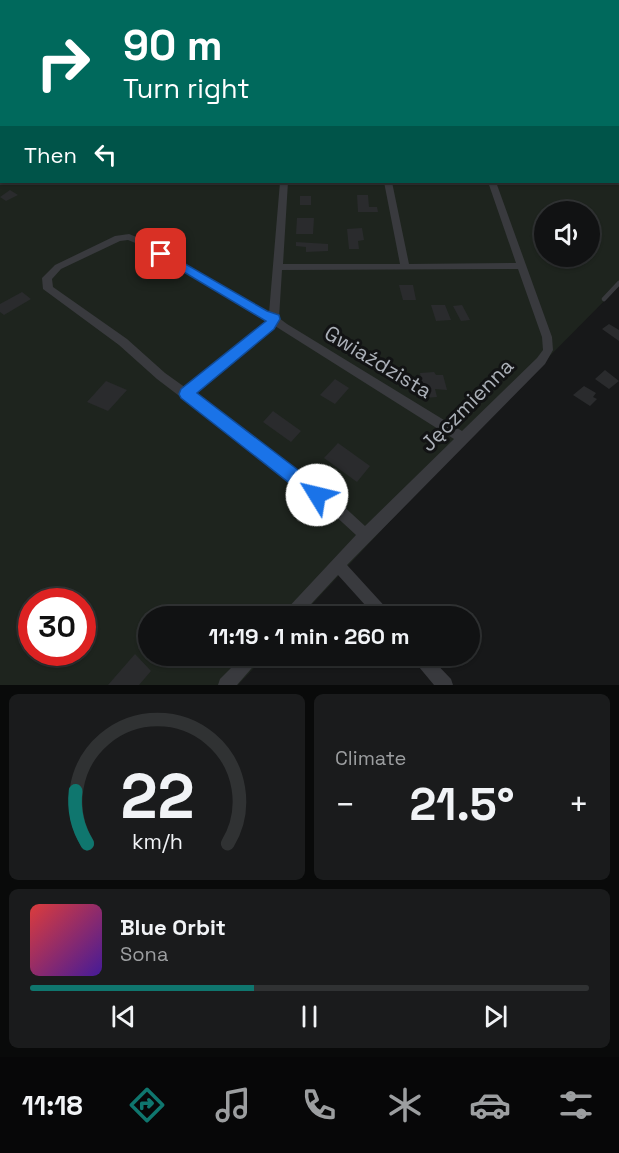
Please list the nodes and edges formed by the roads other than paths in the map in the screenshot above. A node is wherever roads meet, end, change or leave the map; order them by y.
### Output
1 (284, 183) edge
2 (388, 183) edge
3 (492, 183) edge
4 (405, 266) junction
5 (523, 266) junction
6 (277, 267) junction
7 (619, 283) edge
8 (604, 299) dead end
9 (274, 319) junction
10 (187, 394) junction
11 (463, 439) junction
12 (365, 535) junction
13 (338, 565) junction
14 (299, 606) edge
15 (375, 606) edge
16 (244, 666) edge
17 (428, 666) edge
18 (226, 685) edge
19 (445, 685) edge

1 - 6 street
2 - 4 street
3 - 5 street, Jęczmienna
4 - 5 street
4 - 6 street
5 - 11 street, Jęczmienna
6 - 9 street
7 - 8 lane
9 - 10 street
9 - 10 street, Gwiaździsta
9 - 11 street, Gwiaździsta
10 - 12 street
11 - 12 street, Jęczmienna
12 - 13 street, Jęczmienna
13 - 14 street, Jęczmienna
13 - 15 street
16 - 18 street
17 - 19 street

